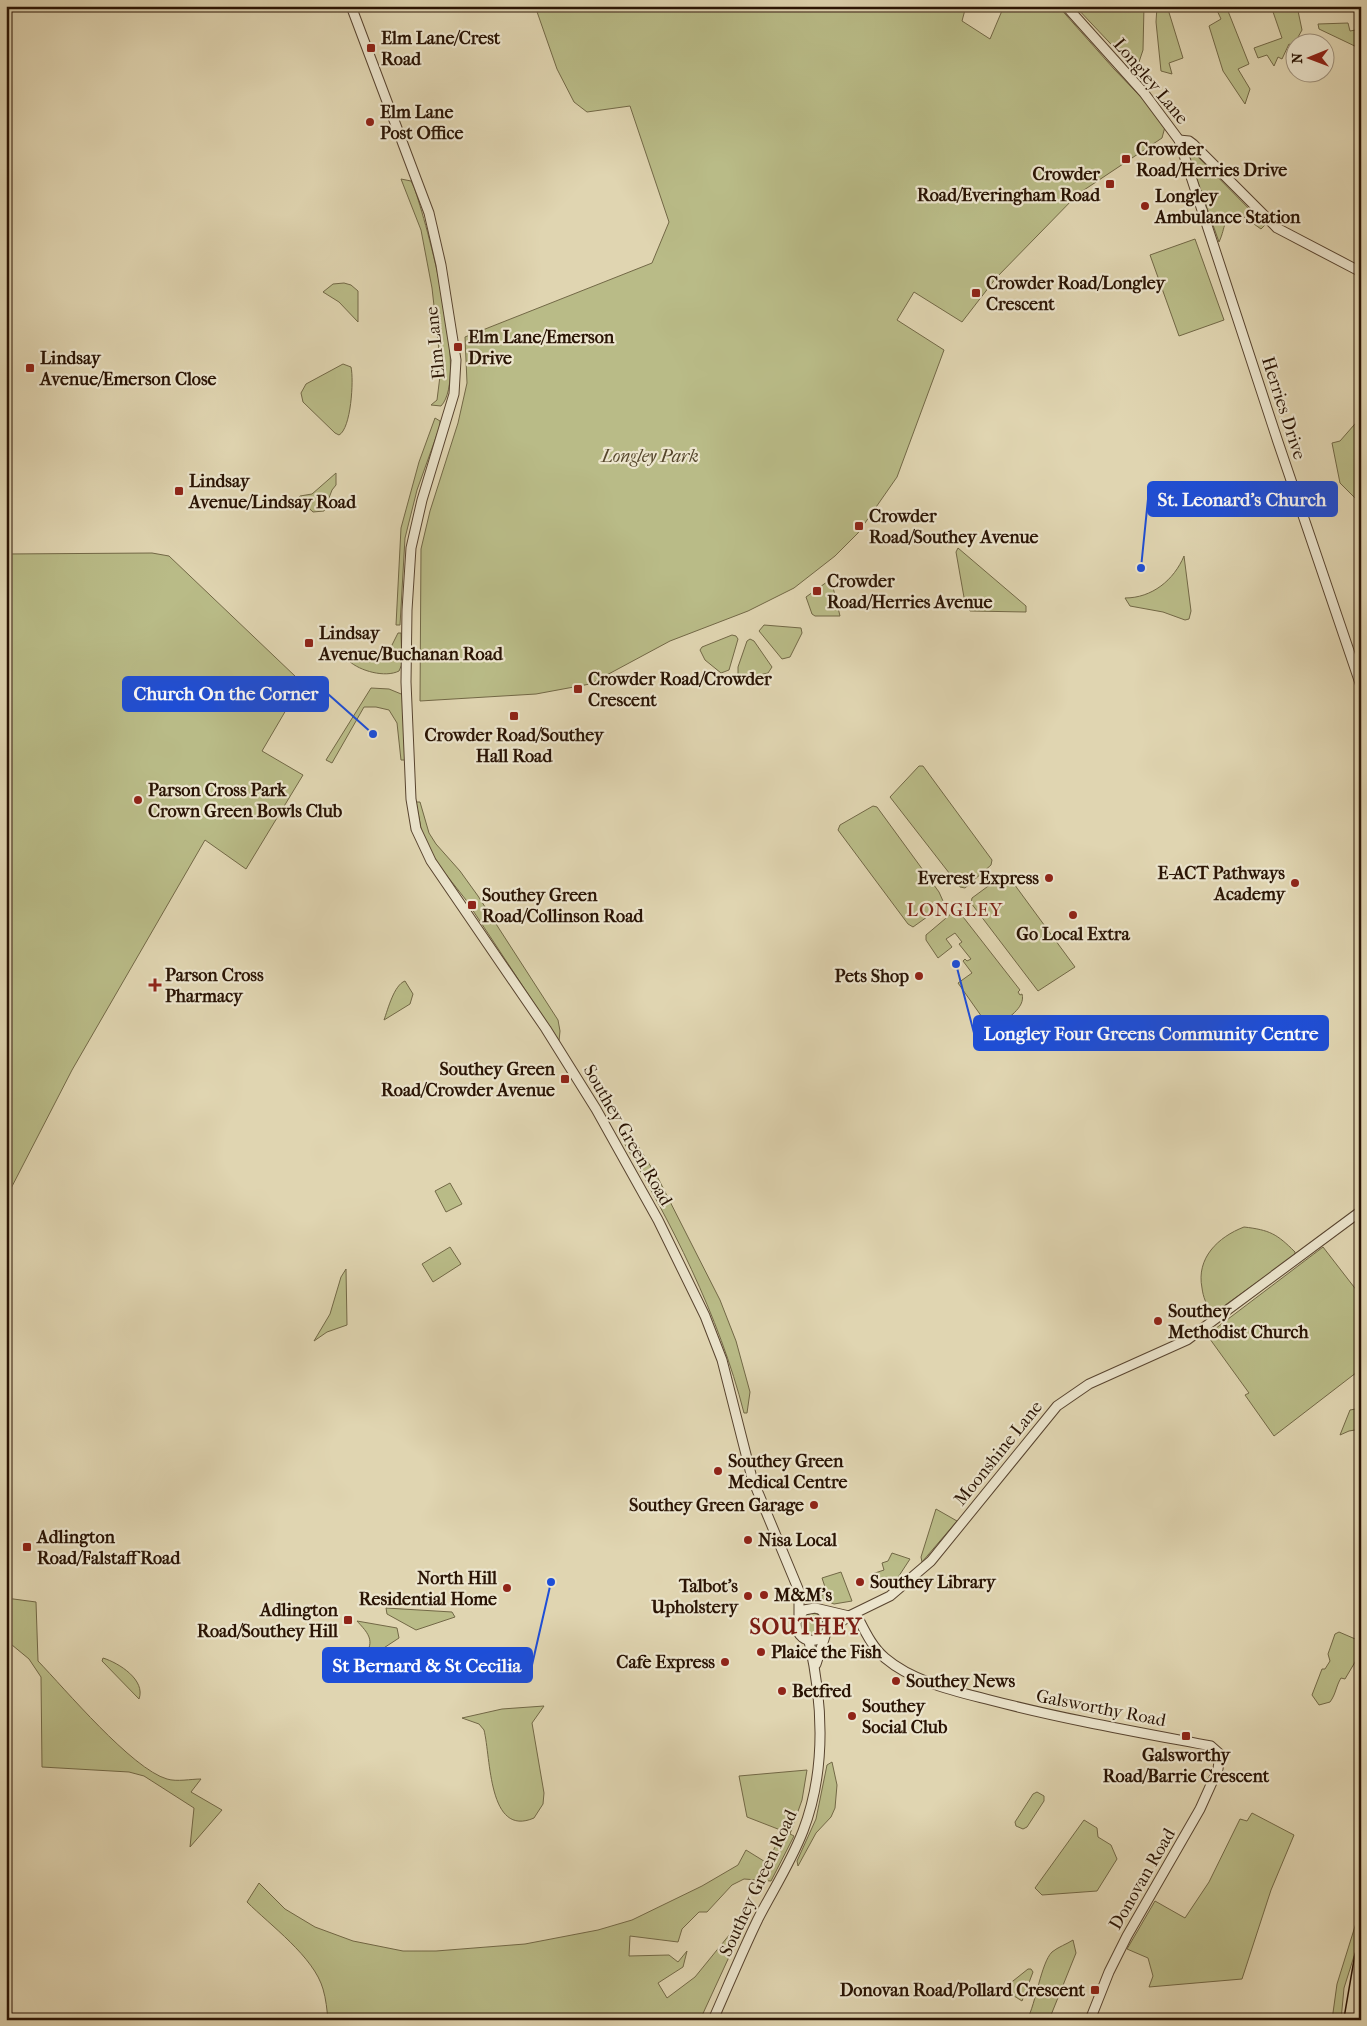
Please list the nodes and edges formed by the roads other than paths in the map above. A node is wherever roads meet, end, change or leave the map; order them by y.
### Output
1 (351, 6) edge
2 (1066, 6) edge
3 (1179, 140) junction
4 (1361, 272) edge
5 (1361, 686) edge
6 (407, 715) joint
7 (1361, 1211) edge
8 (799, 1591) junction
9 (817, 1608) junction
10 (799, 1615) junction
11 (852, 1615) junction
12 (826, 1634) junction
13 (809, 1641) junction
14 (816, 1666) junction
15 (1220, 1754) joint
16 (1361, 1956) edge
17 (713, 2020) edge
18 (1090, 2020) edge
19 (1350, 2020) edge

1 - 6 street, Elm Lane
2 - 3 street, Longley Lane
3 - 4 street, Longley Lane
3 - 5 street, Herries Drive
6 - 8 street, Southey Green Road
7 - 11 street, Moonshine Lane
8 - 9 street, Southey Green Road
8 - 10 street, Southey Green Road
9 - 10 street
9 - 11 street
9 - 12 street
10 - 13 street
11 - 12 street, Moonshine Lane
11 - 15 street, Galsworthy Road
12 - 13 street
12 - 14 street, Southey Green Road
13 - 14 street, Southey Green Road
14 - 17 street, Southey Green Road
15 - 18 street, Donovan Road
16 - 19 main road

